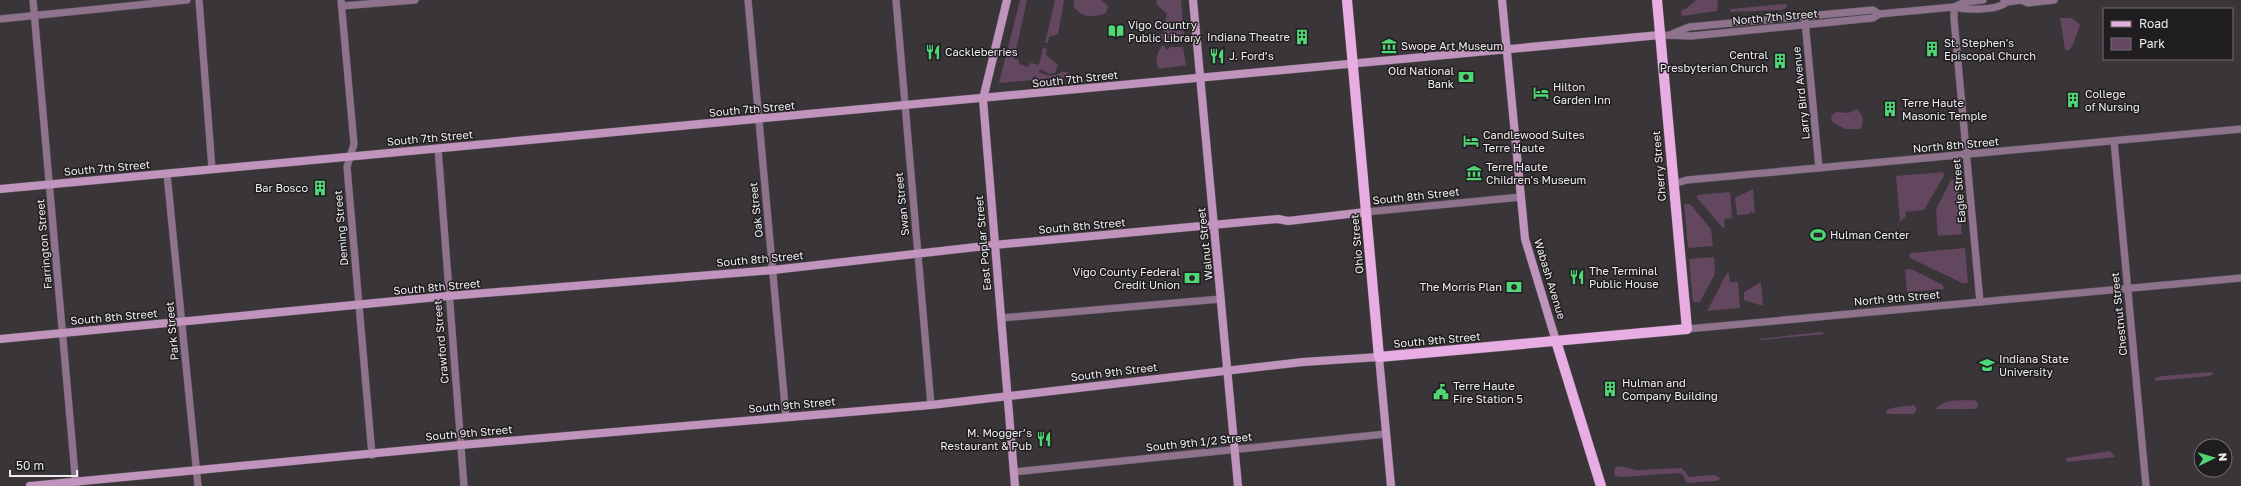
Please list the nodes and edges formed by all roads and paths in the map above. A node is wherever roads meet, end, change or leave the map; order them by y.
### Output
1 (34, 0) edge
2 (187, 0) edge
3 (199, 0) edge
4 (415, 0) edge
5 (748, 0) edge
6 (896, 0) edge
7 (1007, 0) edge
8 (1193, 0) edge
9 (1347, 0) edge
10 (1502, 0) edge
11 (1657, 0) edge
12 (1983, 0) edge
13 (2021, 0) edge
14 (2054, 0) edge
15 (2006, 1) edge
16 (341, 3) edge
17 (1954, 7) junction
18 (1879, 14) junction
19 (35, 15) junction
20 (1804, 17) junction
21 (0, 19) edge
22 (1805, 25) junction
23 (1672, 34) junction
24 (1660, 35) junction
25 (1506, 50) junction
26 (1353, 65) junction
27 (1200, 78) junction
28 (983, 99) junction
29 (904, 106) junction
30 (758, 120) junction
31 (2241, 129) edge
32 (2114, 141) junction
33 (438, 148) junction
34 (1967, 155) junction
35 (350, 156) junction
36 (1819, 168) junction
37 (212, 169) junction
38 (168, 174) junction
39 (50, 184) junction
40 (1673, 184) junction
41 (0, 189) edge
42 (1521, 197) junction
43 (1366, 212) junction
44 (1214, 224) junction
45 (994, 245) junction
46 (918, 255) junction
47 (773, 270) junction
48 (2241, 278) edge
49 (2127, 288) junction
50 (448, 296) junction
51 (1221, 299) junction
52 (1980, 302) junction
53 (359, 305) junction
54 (1001, 318) junction
55 (182, 323) junction
56 (1687, 329) junction
57 (62, 333) junction
58 (0, 339) edge
59 (1556, 341) junction
60 (1379, 357) junction
61 (1228, 371) junction
62 (1008, 396) junction
63 (931, 405) junction
64 (786, 417) junction
65 (1386, 434) junction
66 (461, 445) junction
67 (1234, 450) junction
68 (372, 455) junction
69 (196, 470) junction
70 (1014, 472) junction
71 (76, 484) edge
72 (30, 486) edge
73 (198, 486) edge
74 (464, 486) edge
75 (1015, 486) edge
76 (1238, 486) edge
77 (1391, 486) edge
78 (1601, 486) edge
79 (2146, 486) edge

1 - 19 street, Farrington Street
2 - 19 street
3 - 37 street
4 - 16 street
5 - 30 street, Oak Street
6 - 29 street, Swan Street
7 - 28 street, East Poplar Street
8 - 27 street, Walnut Street
9 - 26 main road, Ohio Street
10 - 25 street, Wabash Avenue
11 - 24 main road, Cherry Street
12 - 17 street, North 7th Street
13 - 14 street, North 7th Street
13 - 15 street, North 7th Street
15 - 17 street, North 7th Street
16 - 35 street, Deming Street
17 - 18 street, North 7th Street
17 - 34 street, Eagle Street
18 - 20 street, North 7th Street
18 - 22 street, North 7th Street
19 - 21 street
19 - 39 street, Farrington Street
20 - 22 street, Larry Bird Avenue
20 - 23 street, North 7th Street
22 - 23 street, North 7th Street
22 - 36 street, Larry Bird Avenue
23 - 24 street, North 7th Street
24 - 25 street, North 7th Street
24 - 40 main road, Cherry Street
25 - 26 street, South 7th Street
25 - 42 street, Wabash Avenue
26 - 27 street, South 7th Street
26 - 43 main road, Ohio Street
27 - 28 street, South 7th Street
27 - 44 street, Walnut Street
28 - 29 street, South 7th Street
28 - 45 street, East Poplar Street
29 - 30 street, South 7th Street
29 - 46 street, Swan Street
30 - 33 street, South 7th Street
30 - 47 street, Oak Street
31 - 32 street, North 8th Street
32 - 34 street, North 8th Street
32 - 49 street, Chestnut Street
33 - 35 street, South 7th Street
33 - 50 street, Crawford Street
34 - 36 street, North 8th Street
34 - 52 street, Eagle Street
35 - 37 street, South 7th Street
35 - 53 street, Deming Street
36 - 40 street, North 8th Street
37 - 38 street, South 7th Street
38 - 39 street, South 7th Street
38 - 55 street, Park Street
39 - 41 street, South 7th Street
39 - 57 street, Farrington Street
40 - 56 main road, Cherry Street
42 - 43 street, South 8th Street
42 - 59 street, Wabash Avenue
43 - 44 street, South 8th Street
43 - 60 main road, Ohio Street
44 - 45 street, South 8th Street
44 - 51 street, Walnut Street
45 - 46 street, South 8th Street
45 - 54 street, East Poplar Street
46 - 47 street, South 8th Street
46 - 63 street, Swan Street
47 - 50 street, South 8th Street
47 - 64 street, Oak Street
48 - 49 street, North 9th Street
49 - 52 street, North 9th Street
49 - 79 street, Chestnut Street
50 - 53 street, South 8th Street
50 - 66 street, Crawford Street
51 - 54 street
51 - 61 street, Walnut Street
52 - 56 street, North 9th Street
53 - 55 street, South 8th Street
53 - 68 street, Deming Street
54 - 62 street, East Poplar Street
55 - 57 street, South 8th Street
55 - 69 street, Park Street
56 - 59 main road, North 9th Street
57 - 58 street, South 8th Street
57 - 71 street, Farrington Street
59 - 60 main road, South 9th Street
59 - 78 main road, Wabash Avenue
60 - 61 street, South 9th Street
60 - 65 street, Ohio Street
61 - 62 street, South 9th Street
61 - 67 street, Walnut Street
62 - 63 street, South 9th Street
62 - 70 street, East Poplar Street
63 - 64 street, South 9th Street
64 - 66 street, South 9th Street
65 - 67 street, South 9th 1/2 Street
65 - 77 street, Ohio Street
66 - 68 street, South 9th Street
66 - 74 street, Crawford Street
67 - 70 street, South 9th 1/2 Street
67 - 76 street, Walnut Street
68 - 69 street, South 9th Street
69 - 71 street, South 9th Street
69 - 73 street, Park Street
70 - 75 street, East Poplar Street
71 - 72 street, South 9th Street

